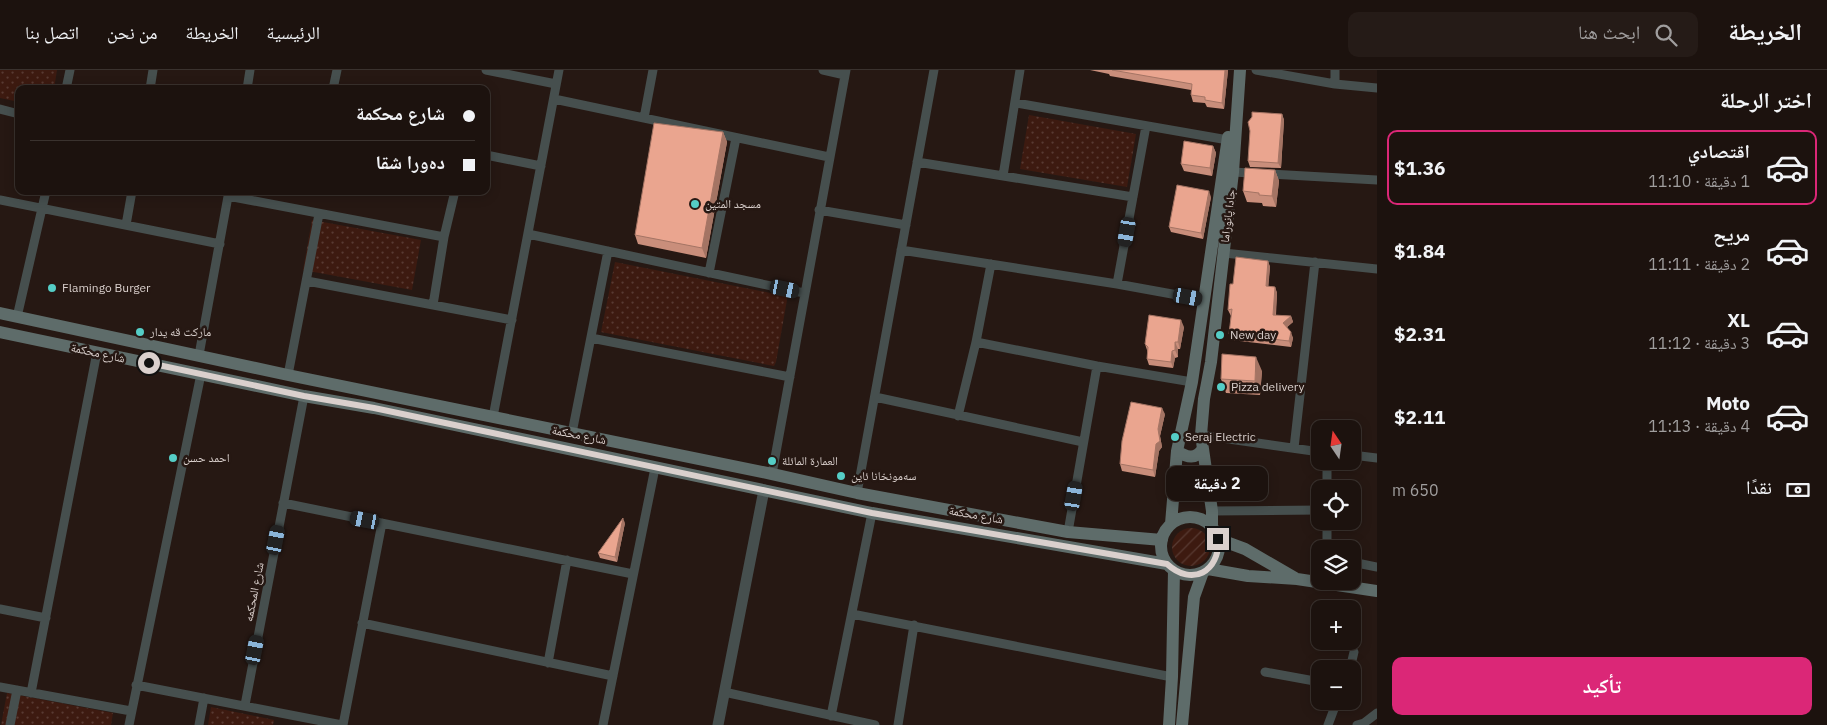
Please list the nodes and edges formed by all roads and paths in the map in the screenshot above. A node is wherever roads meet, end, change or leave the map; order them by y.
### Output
1 (70, 70) edge
2 (153, 70) edge
3 (250, 70) edge
4 (337, 70) edge
5 (486, 70) edge
6 (559, 70) edge
7 (653, 70) edge
8 (823, 70) edge
9 (934, 70) edge
10 (1020, 70) edge
11 (1233, 70) edge
12 (1240, 70) edge
13 (1256, 70) edge
14 (1336, 70) edge
15 (845, 72) edge
16 (556, 84) junction
17 (1334, 84) junction
18 (67, 85) edge
19 (151, 85) edge
20 (248, 85) edge
21 (334, 85) edge
22 (1377, 88) edge
23 (554, 99) junction
24 (1016, 103) junction
25 (0, 109) edge
26 (15, 113) edge
27 (644, 118) junction
28 (1146, 126) junction
29 (736, 138) junction
30 (1228, 140) junction
31 (490, 156) edge
32 (829, 157) junction
33 (917, 162) junction
34 (541, 166) junction
35 (1233, 172) junction
36 (1003, 176) junction
37 (1377, 180) edge
38 (45, 195) edge
39 (131, 195) edge
40 (228, 195) edge
41 (233, 195) edge
42 (454, 195) edge
43 (1133, 197) junction
44 (0, 200) edge
45 (43, 208) junction
46 (819, 210) junction
47 (319, 214) junction
48 (126, 225) junction
49 (906, 225) junction
50 (528, 234) junction
51 (444, 237) junction
52 (220, 244) junction
53 (901, 250) junction
54 (608, 251) junction
55 (1224, 252) junction
56 (1316, 262) junction
57 (991, 264) junction
58 (1377, 269) edge
59 (709, 273) junction
60 (307, 280) junction
61 (1118, 284) junction
62 (804, 293) junction
63 (1205, 300) junction
64 (433, 305) junction
65 (0, 313) edge
66 (18, 317) junction
67 (512, 320) junction
68 (0, 332) edge
69 (591, 338) junction
70 (976, 342) junction
71 (98, 352) junction
72 (199, 355) junction
73 (1097, 366) junction
74 (200, 374) junction
75 (288, 375) junction
76 (790, 377) junction
77 (1192, 382) junction
78 (377, 393) junction
79 (304, 396) junction
80 (874, 397) junction
81 (407, 399) junction
82 (374, 408) junction
83 (405, 416) junction
84 (958, 416) junction
85 (493, 417) junction
86 (572, 433) junction
87 (1201, 435) junction
88 (1083, 442) junction
89 (1294, 448) junction
90 (1202, 450) junction
91 (1178, 451) junction
92 (1311, 451) edge
93 (1361, 456) edge
94 (1377, 458) edge
95 (654, 468) junction
96 (772, 474) junction
97 (764, 490) junction
98 (857, 493) junction
99 (283, 503) junction
100 (1311, 510) edge
101 (1212, 511) junction
102 (872, 513) junction
103 (382, 523) junction
104 (1171, 524) junction
105 (1068, 532) junction
106 (1215, 533) junction
107 (1162, 540) junction
108 (567, 560) junction
109 (1361, 563) edge
110 (1377, 566) edge
111 (1170, 567) junction
112 (1206, 571) junction
113 (633, 574) junction
114 (1297, 579) junction
115 (1377, 591) edge
116 (0, 609) edge
117 (852, 614) junction
118 (46, 618) junction
119 (362, 623) junction
120 (914, 626) junction
121 (1354, 652) dead end
122 (1352, 660) edge
123 (548, 663) junction
124 (1265, 672) dead end
125 (613, 676) junction
126 (1172, 677) junction
127 (1311, 680) edge
128 (136, 685) junction
129 (0, 687) edge
130 (17, 690) junction
131 (724, 692) junction
132 (31, 693) junction
133 (204, 698) junction
134 (245, 705) junction
135 (1334, 710) edge
136 (131, 711) junction
137 (1377, 713) edge
138 (290, 715) junction
139 (831, 716) junction
140 (10, 725) edge
141 (129, 725) edge
142 (198, 725) edge
143 (287, 725) edge
144 (342, 725) edge
145 (603, 725) edge
146 (718, 725) edge
147 (875, 725) edge
148 (898, 725) edge
149 (1169, 725) edge
150 (1182, 725) edge
151 (1328, 725) edge
152 (1357, 725) edge

1 - 18 street
2 - 19 street
3 - 20 street
4 - 21 street
5 - 16 street
6 - 16 street
7 - 27 street
8 - 15 street
9 - 33 street
10 - 24 street
11 - 30 main road
12 - 35 main road, جادا پانوراما
13 - 17 street
14 - 17 street
15 - 32 street
16 - 23 street
17 - 22 street
23 - 27 street
23 - 34 street
24 - 28 street
24 - 36 street
25 - 26 street
27 - 29 street
28 - 30 street
28 - 43 street
29 - 32 street
29 - 59 street
30 - 63 main road
31 - 34 street
32 - 46 street
33 - 36 street
33 - 49 street
34 - 50 street
35 - 37 street
35 - 55 main road, جادا پانوراما
36 - 43 street
38 - 45 street
39 - 48 street
40 - 52 street
41 - 47 street
42 - 51 street
43 - 61 street
44 - 45 street
45 - 48 street
45 - 66 street
46 - 49 street
46 - 62 street
47 - 51 street
47 - 60 street
48 - 52 street
49 - 53 street
50 - 54 street
50 - 67 street
51 - 64 street
52 - 72 street
53 - 57 street
53 - 80 street
54 - 59 street
54 - 69 street
55 - 56 street
55 - 87 main road, جادا پانوراما
56 - 58 street
56 - 89 street
57 - 61 street
57 - 70 street
59 - 62 street
60 - 64 street
60 - 75 street
61 - 63 street
62 - 76 street
63 - 77 main road
64 - 67 street
65 - 66 main road, شارع محكمة
66 - 72 main road, شارع محكمة
67 - 85 street
68 - 71 main road, شارع محكمة
69 - 76 street
69 - 86 street
70 - 73 street
70 - 84 street
71 - 74 main road, شارع محكمة
71 - 118 street
72 - 75 main road, شارع محكمة
73 - 77 street
73 - 88 street
74 - 79 main road, شارع محكمة
74 - 128 street
75 - 78 main road, شارع محكمة
76 - 96 street
77 - 91 main road
78 - 81 main road, شارع محكمة
78 - 82 main road
79 - 82 main road, شارع محكمة
79 - 99 street, شارع المحكمه
80 - 84 street
80 - 98 street
81 - 83 main road
81 - 85 main road, شارع محكمة
82 - 83 main road, شارع محكمة
83 - 95 main road, شارع محكمة
84 - 88 street
85 - 86 main road, شارع محكمة
86 - 96 main road, شارع محكمة
87 - 89 street
87 - 90 main road, جادا پانوراما
88 - 105 street
89 - 92 street
90 - 91 main road
90 - 101 main road, جادا پانوراما
91 - 104 main road
93 - 94 street
95 - 97 main road, شارع محكمة
95 - 113 street
96 - 98 main road, شارع محكمة
97 - 102 main road, شارع محكمة
97 - 131 street
98 - 105 main road, شارع محكمة
99 - 103 street
99 - 134 street, شارع المحكمه
100 - 101 street
101 - 106 main road, جادا پانوراما
102 - 111 main road, شارع محكمة
102 - 117 street
103 - 108 street
103 - 119 street
104 - 106 main road
104 - 107 main road
105 - 107 main road, شارع محكمة
106 - 112 main road
106 - 114 main road
107 - 111 main road
108 - 113 street
108 - 123 street
109 - 110 street
111 - 112 main road
111 - 126 main road
112 - 114 main road
112 - 150 main road
113 - 125 street
114 - 115 main road
116 - 118 street
117 - 120 street
117 - 139 street
118 - 132 street
119 - 123 street
119 - 144 street
120 - 126 street
120 - 148 street
121 - 122 street
123 - 125 street
124 - 127 street
125 - 145 street
126 - 149 main road
128 - 133 street
128 - 136 street
129 - 130 street
130 - 132 street
130 - 140 street
131 - 139 street
131 - 146 street
132 - 136 street
133 - 134 street
133 - 142 street
134 - 138 street
135 - 151 street
136 - 141 street
137 - 152 street
138 - 143 street
138 - 144 street
139 - 147 street

